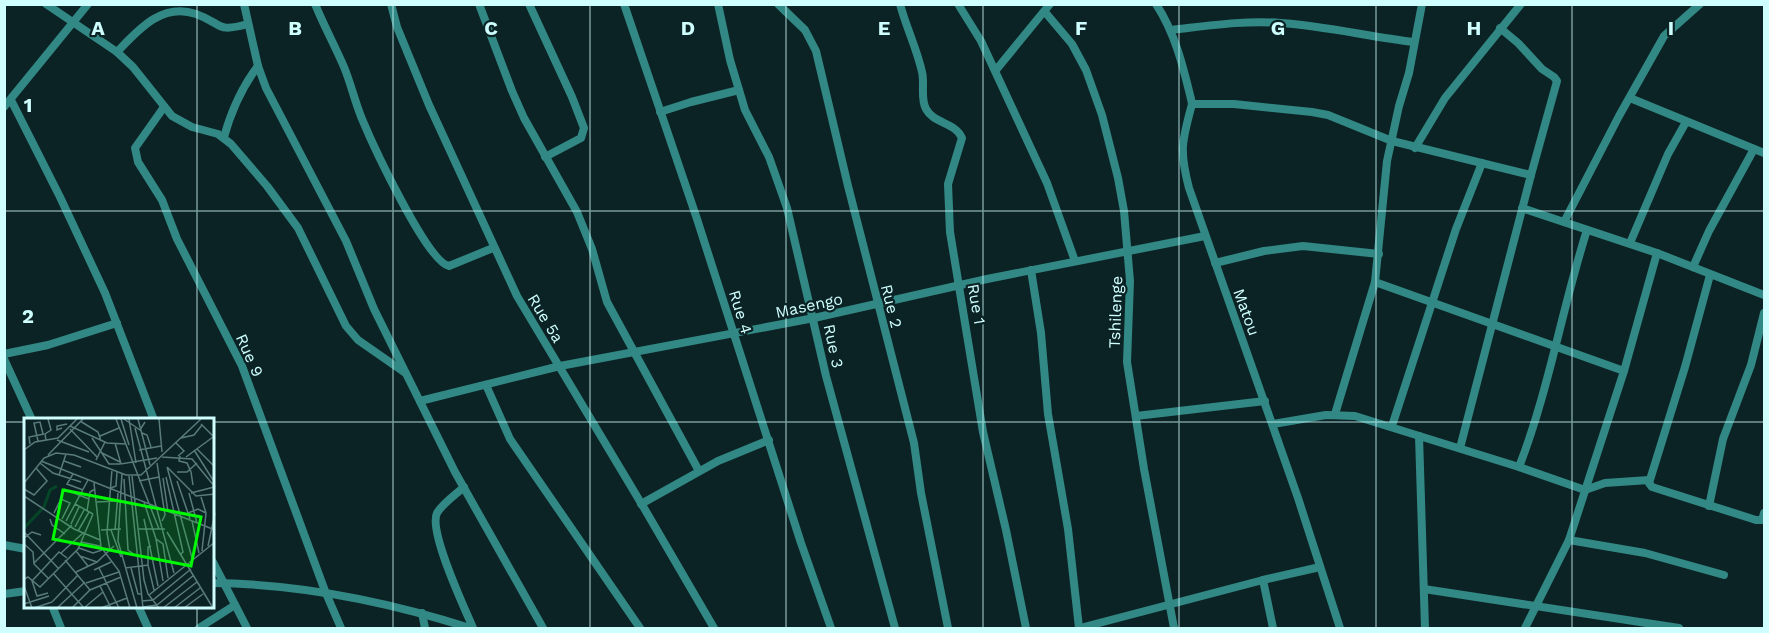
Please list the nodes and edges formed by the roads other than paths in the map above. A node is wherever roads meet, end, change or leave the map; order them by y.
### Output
1 (46, 4) edge
2 (88, 4) edge
3 (243, 4) edge
4 (315, 4) edge
5 (391, 4) edge
6 (478, 4) edge
7 (529, 4) edge
8 (624, 4) edge
9 (718, 4) edge
10 (778, 4) edge
11 (900, 4) edge
12 (958, 4) edge
13 (1050, 4) edge
14 (1156, 4) edge
15 (1422, 4) edge
16 (1521, 4) edge
17 (1700, 4) edge
18 (1045, 12) junction
19 (73, 22) junction
20 (248, 24) junction
21 (1500, 28) junction
22 (1171, 30) junction
23 (1414, 42) junction
24 (117, 52) junction
25 (258, 66) junction
26 (996, 70) junction
27 (739, 90) junction
28 (1630, 98) junction
29 (11, 100) junction
30 (1192, 104) junction
31 (4, 107) edge
32 (164, 107) junction
33 (660, 112) junction
34 (1686, 122) junction
35 (224, 137) junction
36 (1392, 141) junction
37 (1415, 148) junction
38 (1754, 149) junction
39 (1764, 153) edge
40 (545, 157) junction
41 (1482, 163) junction
42 (1531, 175) junction
43 (1522, 208) junction
44 (1564, 222) junction
45 (1587, 230) junction
46 (1205, 236) junction
47 (1630, 243) junction
48 (494, 248) junction
49 (1128, 251) junction
50 (1657, 253) junction
51 (1379, 254) junction
52 (1075, 261) junction
53 (1215, 263) junction
54 (1693, 267) junction
55 (1031, 270) junction
56 (1710, 275) junction
57 (1375, 282) junction
58 (1764, 283) edge
59 (960, 285) junction
60 (1762, 293) edge
61 (1432, 303) junction
62 (878, 304) junction
63 (1764, 313) edge
64 (814, 318) junction
65 (117, 323) junction
66 (1492, 325) junction
67 (733, 334) junction
68 (1557, 347) junction
69 (635, 351) junction
70 (4, 354) edge
71 (4, 359) edge
72 (560, 366) junction
73 (1624, 371) junction
74 (405, 373) junction
75 (486, 385) junction
76 (420, 401) junction
77 (1265, 401) junction
78 (1335, 414) junction
79 (1136, 416) junction
80 (31, 418) edge
81 (153, 418) edge
82 (1273, 424) junction
83 (1392, 426) junction
84 (1419, 436) junction
85 (769, 440) junction
86 (1460, 448) junction
87 (1519, 467) junction
88 (699, 471) junction
89 (1649, 480) junction
90 (464, 487) junction
91 (1585, 490) junction
92 (642, 504) junction
93 (1709, 506) junction
94 (1763, 517) edge
95 (1569, 540) junction
96 (4, 545) edge
97 (24, 549) edge
98 (214, 564) edge
99 (1320, 567) junction
100 (1724, 575) dead end
101 (1263, 580) junction
102 (214, 583) edge
103 (224, 583) junction
104 (1424, 589) junction
105 (24, 591) edge
106 (324, 591) junction
107 (4, 594) edge
108 (235, 605) junction
109 (1170, 605) junction
110 (1536, 607) junction
111 (53, 609) edge
112 (139, 609) edge
113 (422, 613) junction
114 (61, 628) edge
115 (148, 628) edge
116 (199, 628) edge
117 (247, 628) edge
118 (340, 628) edge
119 (425, 628) edge
120 (472, 628) edge
121 (543, 628) edge
122 (640, 628) edge
123 (714, 628) edge
124 (831, 628) edge
125 (895, 628) edge
126 (948, 628) edge
127 (1026, 628) edge
128 (1080, 628) edge
129 (1174, 628) edge
130 (1273, 628) edge
131 (1340, 628) edge
132 (1425, 628) edge
133 (1525, 628) edge
134 (1678, 628) edge

1 - 19 street
2 - 19 street
3 - 20 street
4 - 48 street
5 - 48 street, Rue 5a
6 - 40 street
7 - 40 street
8 - 33 street, Rue 4
9 - 27 street, Rue 3
10 - 62 street, Rue 2
11 - 59 street, Rue 1
12 - 26 street
13 - 18 street
14 - 22 street, Matou
15 - 23 street
16 - 21 street
17 - 28 street
18 - 26 street
18 - 49 street, Tshilenge
19 - 24 street
19 - 29 street
20 - 24 street
20 - 25 street
21 - 37 street
21 - 42 street
22 - 23 street
22 - 30 street, Matou
23 - 36 street
24 - 32 street
25 - 35 street
25 - 74 street
26 - 52 street
27 - 33 street
27 - 64 street, Rue 3
28 - 34 street
28 - 44 street
29 - 31 street
29 - 65 street
30 - 36 street
30 - 46 street, Matou
32 - 35 street
32 - 106 street, Rue 9
33 - 67 street, Rue 4
34 - 38 street
34 - 47 street
35 - 74 street
36 - 37 street
36 - 51 street
37 - 41 street
38 - 39 street
38 - 54 street
40 - 69 street
41 - 42 street
41 - 61 street
42 - 43 street
43 - 44 street
43 - 66 street
44 - 45 street
45 - 47 street
45 - 68 street
46 - 49 street, Masengo
46 - 53 street, Matou
47 - 50 street
48 - 72 street, Rue 5a
49 - 52 street, Masengo
49 - 79 street, Tshilenge
50 - 54 street
50 - 73 street
51 - 53 street
51 - 57 street
52 - 55 street, Masengo
53 - 77 street, Matou
54 - 56 street
55 - 59 street, Masengo
55 - 128 street
56 - 60 street
56 - 89 street
57 - 61 street
57 - 78 street
58 - 60 street
59 - 62 street, Masengo
59 - 127 street, Rue 1
61 - 66 street
61 - 83 street
62 - 64 street, Masengo
62 - 126 street, Rue 2
63 - 93 street
64 - 67 street, Masengo
64 - 125 street, Rue 3
65 - 70 street
65 - 81 street
66 - 68 street
66 - 86 street
67 - 69 street, Masengo
67 - 85 street, Rue 4
68 - 73 street
68 - 87 street
69 - 72 street, Masengo
69 - 88 street
71 - 80 street
72 - 75 street, Masengo
72 - 92 street, Rue 5a
73 - 91 street
74 - 76 street
75 - 76 street, Masengo
75 - 122 street
76 - 90 street
77 - 79 street
77 - 82 street, Matou
78 - 82 street
78 - 83 street
79 - 109 street, Tshilenge
82 - 99 street, Matou
83 - 84 street
84 - 86 street
84 - 104 street
85 - 88 street
85 - 124 street, Rue 4
86 - 87 street
87 - 91 street
88 - 92 street
89 - 91 street
89 - 93 street
90 - 120 street
90 - 121 street
91 - 95 street
92 - 123 street, Rue 5a
93 - 94 street
95 - 100 street
95 - 110 street
96 - 97 street
98 - 103 street
99 - 101 street
99 - 131 street, Matou
101 - 109 street
101 - 130 street
102 - 103 street
103 - 106 street
103 - 108 street
104 - 110 street
104 - 132 street
105 - 107 street
106 - 113 street
106 - 118 street, Rue 9
108 - 116 street
108 - 117 street
109 - 128 street
109 - 129 street, Tshilenge
110 - 133 street
110 - 134 street
111 - 114 street
112 - 115 street
113 - 119 street
113 - 120 street

